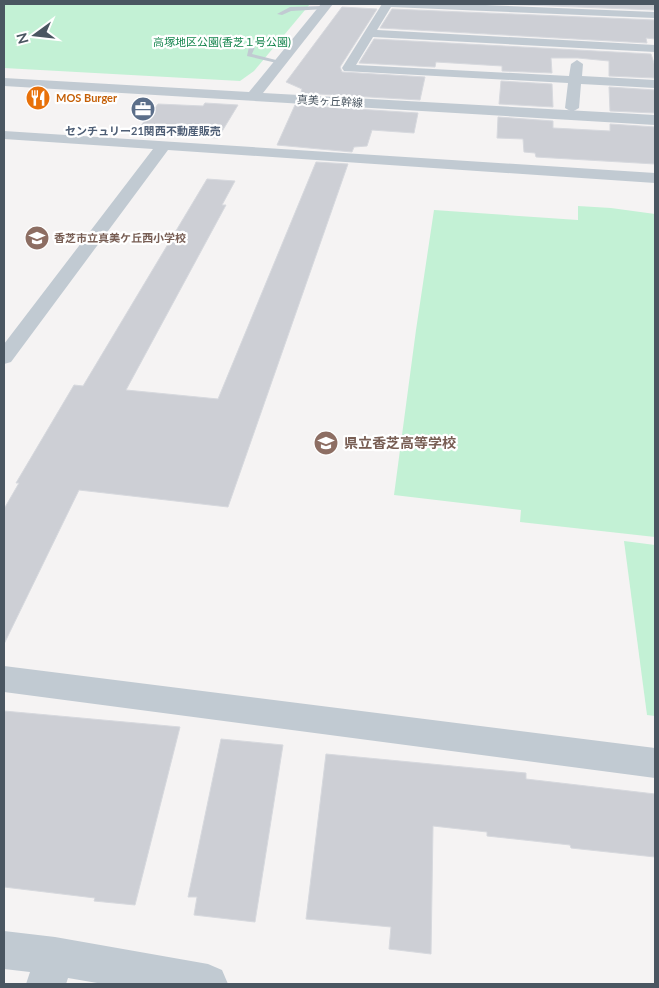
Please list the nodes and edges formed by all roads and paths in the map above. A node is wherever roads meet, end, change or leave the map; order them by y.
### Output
1 (387, 4) edge
2 (392, 4) edge
3 (325, 6) edge
4 (580, 12) junction
5 (280, 14) dead end
6 (655, 16) edge
7 (369, 33) junction
8 (578, 44) junction
9 (252, 48) dead end
10 (655, 49) edge
11 (281, 62) junction
12 (4, 75) edge
13 (576, 80) junction
14 (4, 82) edge
15 (655, 84) edge
16 (255, 93) junction
17 (572, 108) junction
18 (655, 113) edge
19 (655, 120) edge
20 (4, 135) edge
21 (164, 145) junction
22 (655, 178) edge
23 (4, 358) edge
24 (4, 679) edge
25 (655, 763) edge
26 (4, 950) edge
27 (50, 970) edge
28 (208, 984) edge

1 - 7 street
2 - 4 street
3 - 5 lane
3 - 11 street
4 - 6 street
4 - 8 street
7 - 8 street
7 - 13 street
8 - 10 street
8 - 13 street
9 - 11 lane
11 - 16 street
12 - 16 street, 真美ヶ丘幹線
13 - 15 street
13 - 17 street
14 - 16 street, 真美ヶ丘幹線
16 - 17 street, 真美ヶ丘幹線
16 - 19 street, 真美ヶ丘幹線
17 - 18 street, 真美ヶ丘幹線
20 - 21 street
21 - 22 street
21 - 23 street
24 - 25 street
26 - 27 street
27 - 28 street

